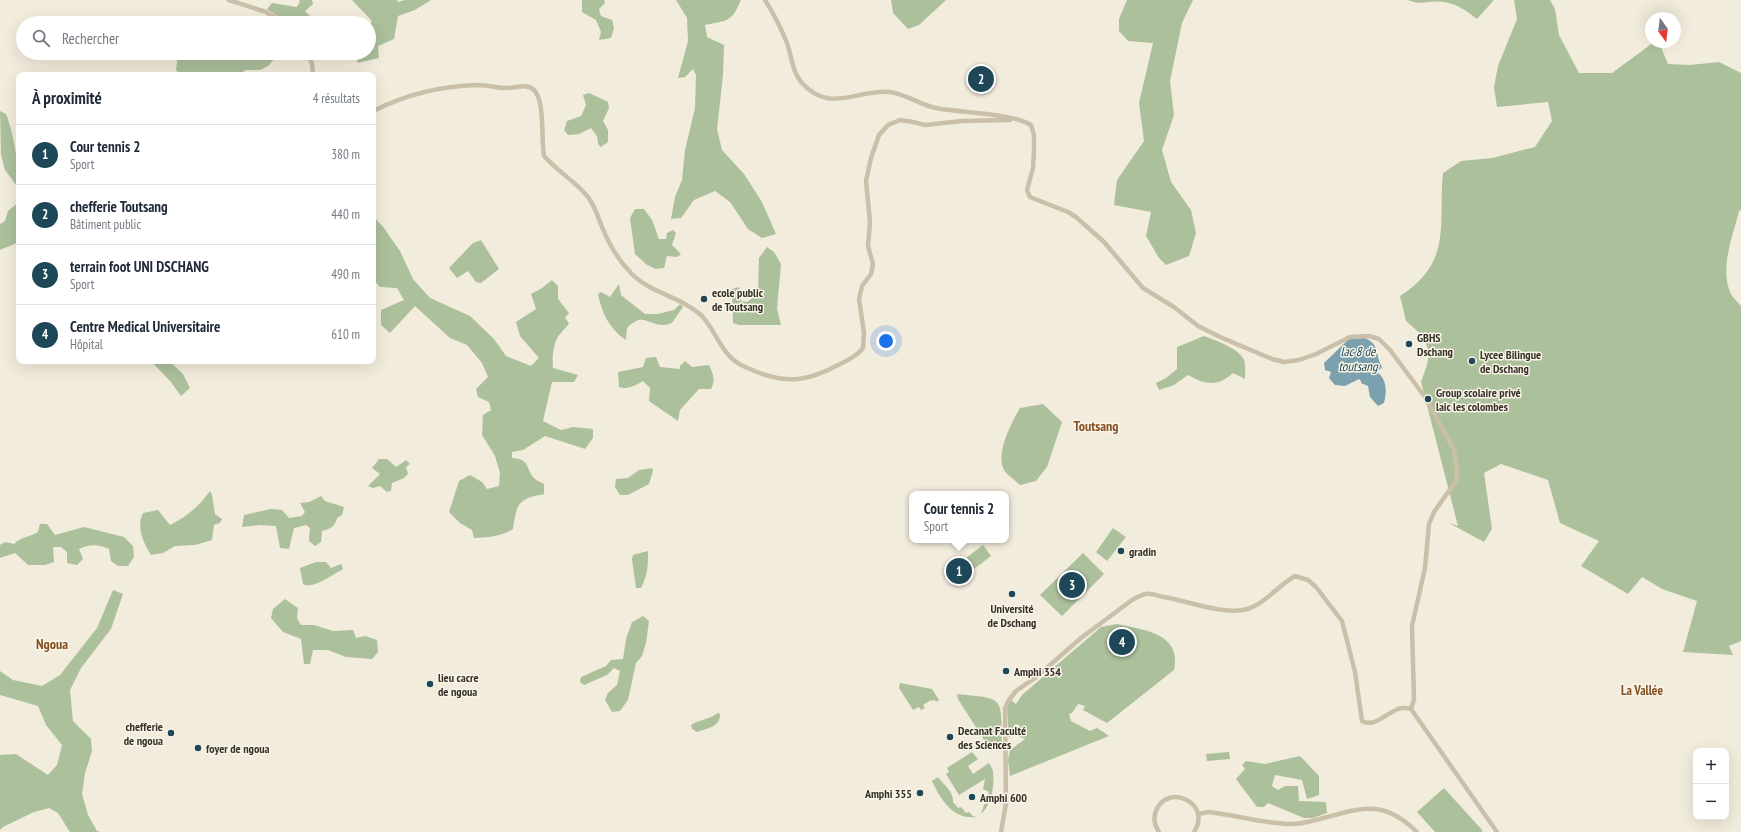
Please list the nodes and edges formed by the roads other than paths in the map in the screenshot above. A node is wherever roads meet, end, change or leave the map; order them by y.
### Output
1 (229, 0) edge
2 (765, 0) edge
3 (273, 16) edge
4 (311, 60) edge
5 (313, 72) edge
6 (376, 110) edge
7 (1020, 120) junction
8 (1411, 708) junction
9 (1198, 814) junction
10 (1001, 832) edge
11 (1159, 832) edge
12 (1194, 832) edge
13 (1417, 832) edge
14 (1496, 832) edge

1 - 3 street
2 - 7 street
4 - 5 street
6 - 7 street
7 - 8 street
8 - 10 street
8 - 14 street
9 - 11 street
9 - 12 street
9 - 13 street

